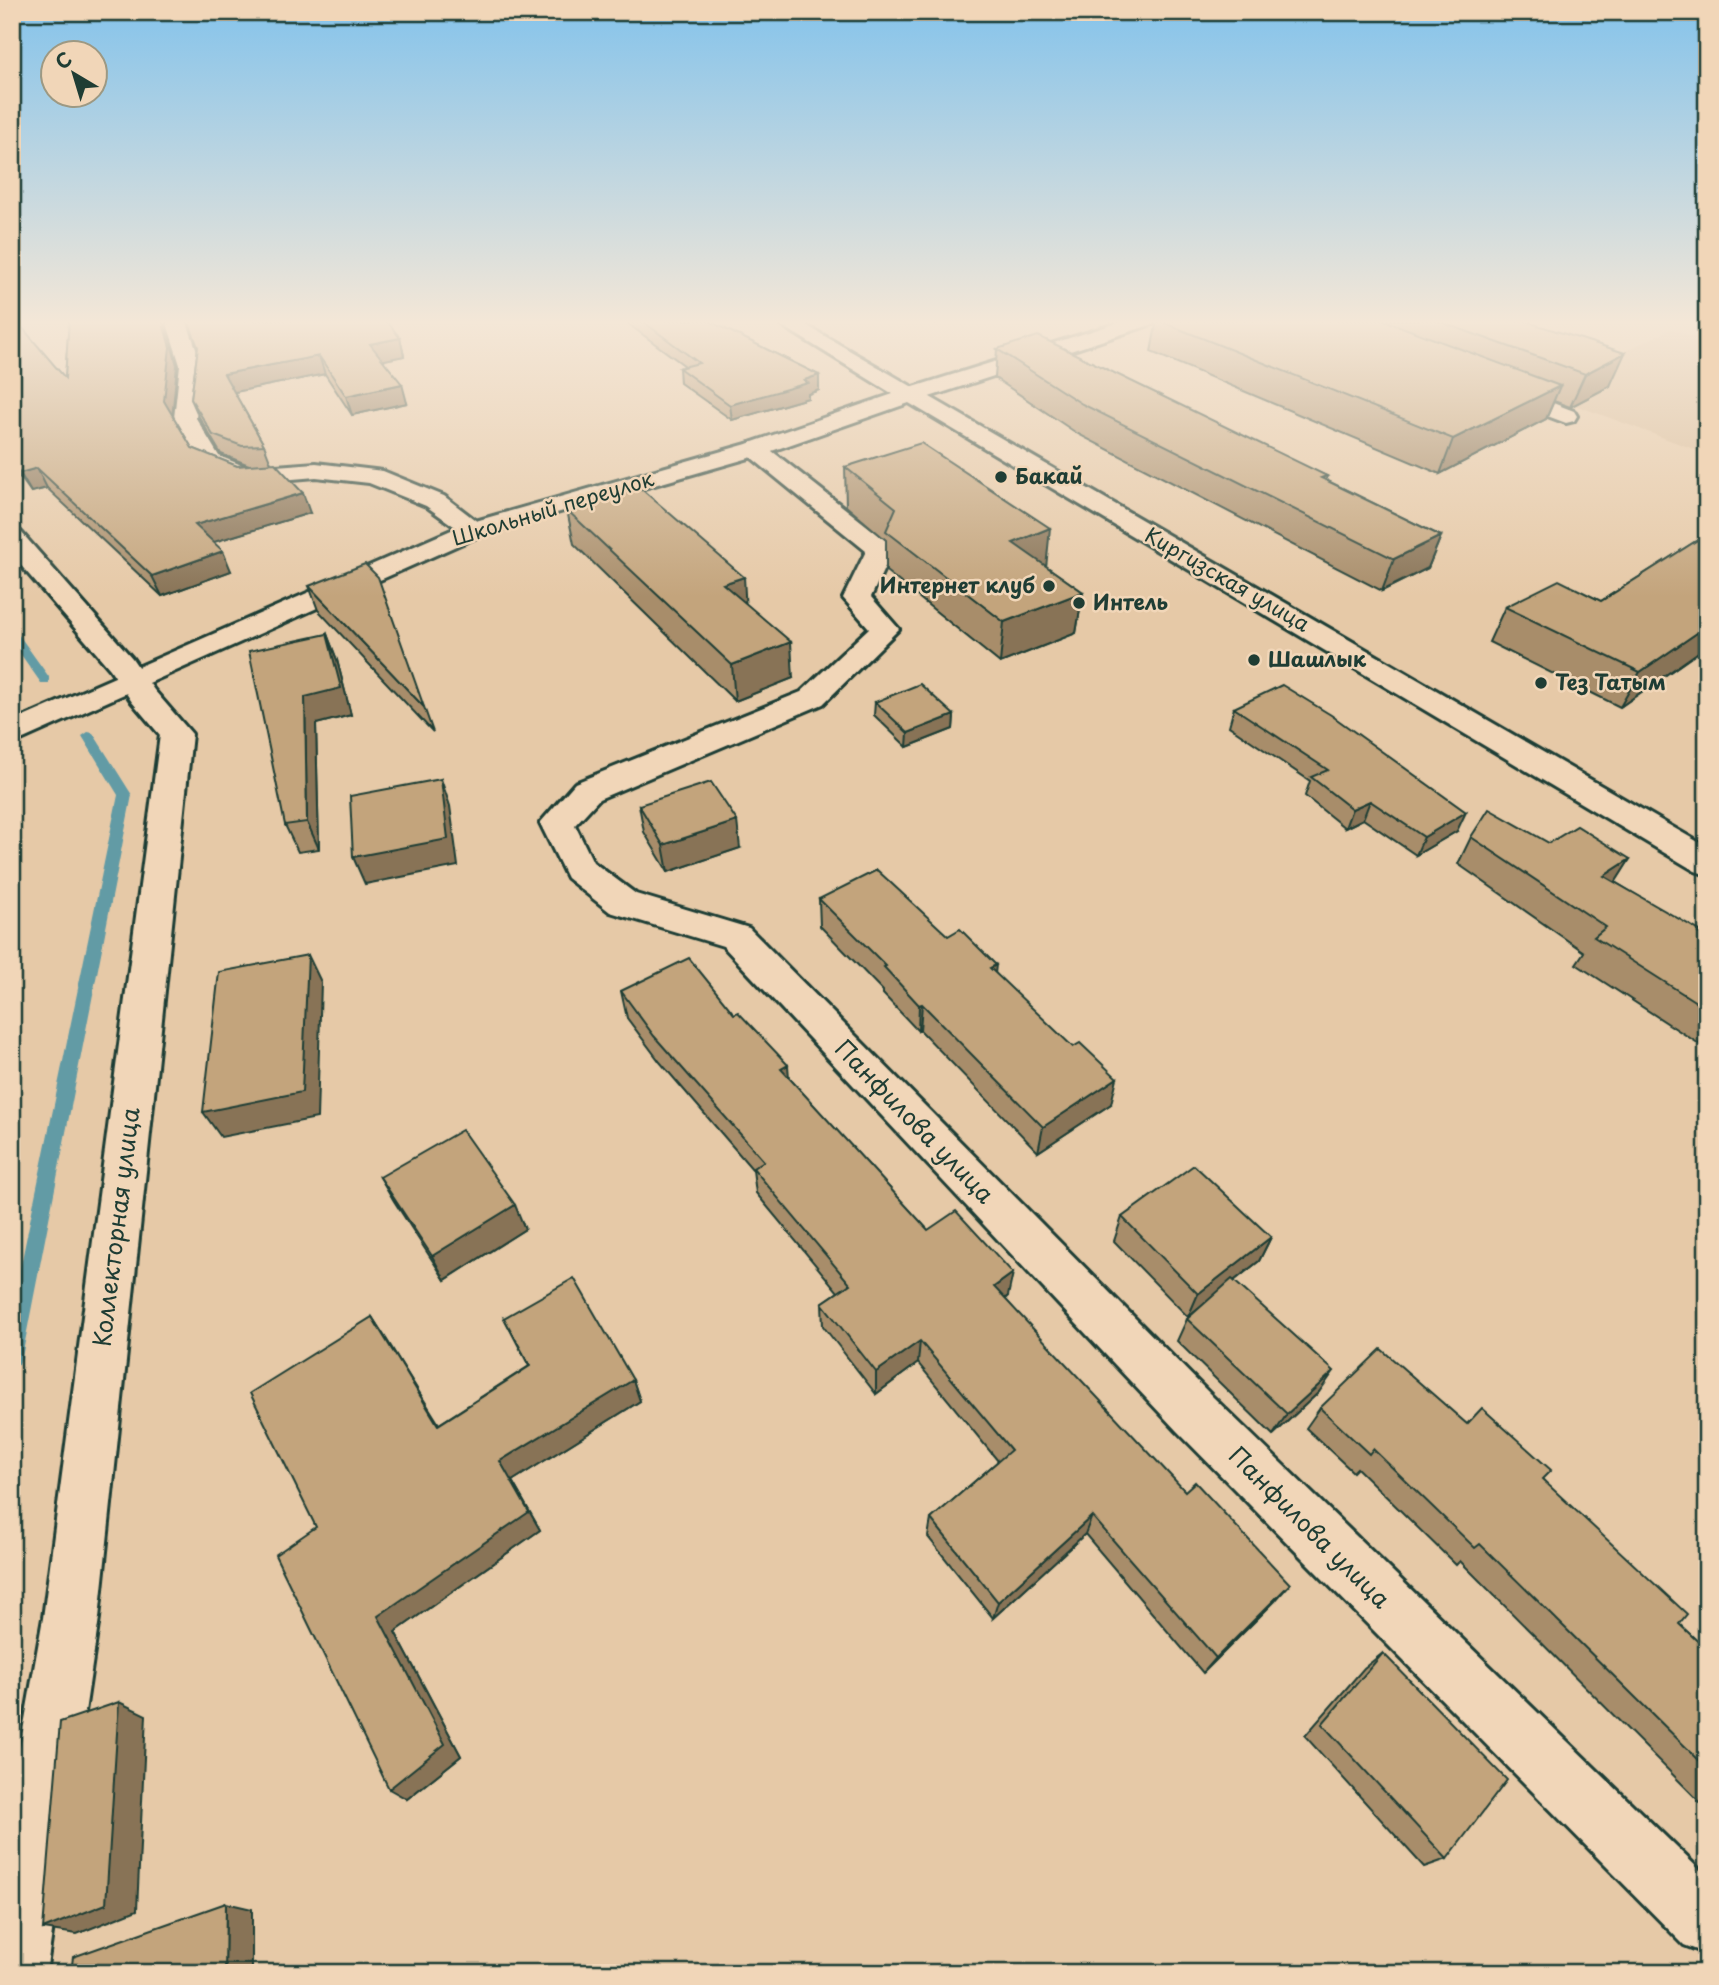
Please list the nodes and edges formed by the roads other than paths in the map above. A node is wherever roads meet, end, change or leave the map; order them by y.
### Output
1 (186, 413) edge
2 (861, 413) edge
3 (942, 413) edge
4 (1557, 413) edge
5 (1566, 416) dead end
6 (755, 449) junction
7 (474, 529) junction
8 (12, 538) edge
9 (133, 679) junction
10 (12, 734) edge
11 (1707, 863) edge
12 (1707, 1922) edge
13 (13, 1973) edge

1 - 7 street
2 - 6 street, Школьный переулок
3 - 11 street, Киргизская улица
4 - 5 street
6 - 7 street, Школьный переулок
6 - 12 street, Панфилова улица
7 - 9 street, Школьный переулок
8 - 9 street, Коллекторная улица
9 - 10 street, Школьный переулок
9 - 13 street, Коллекторная улица

